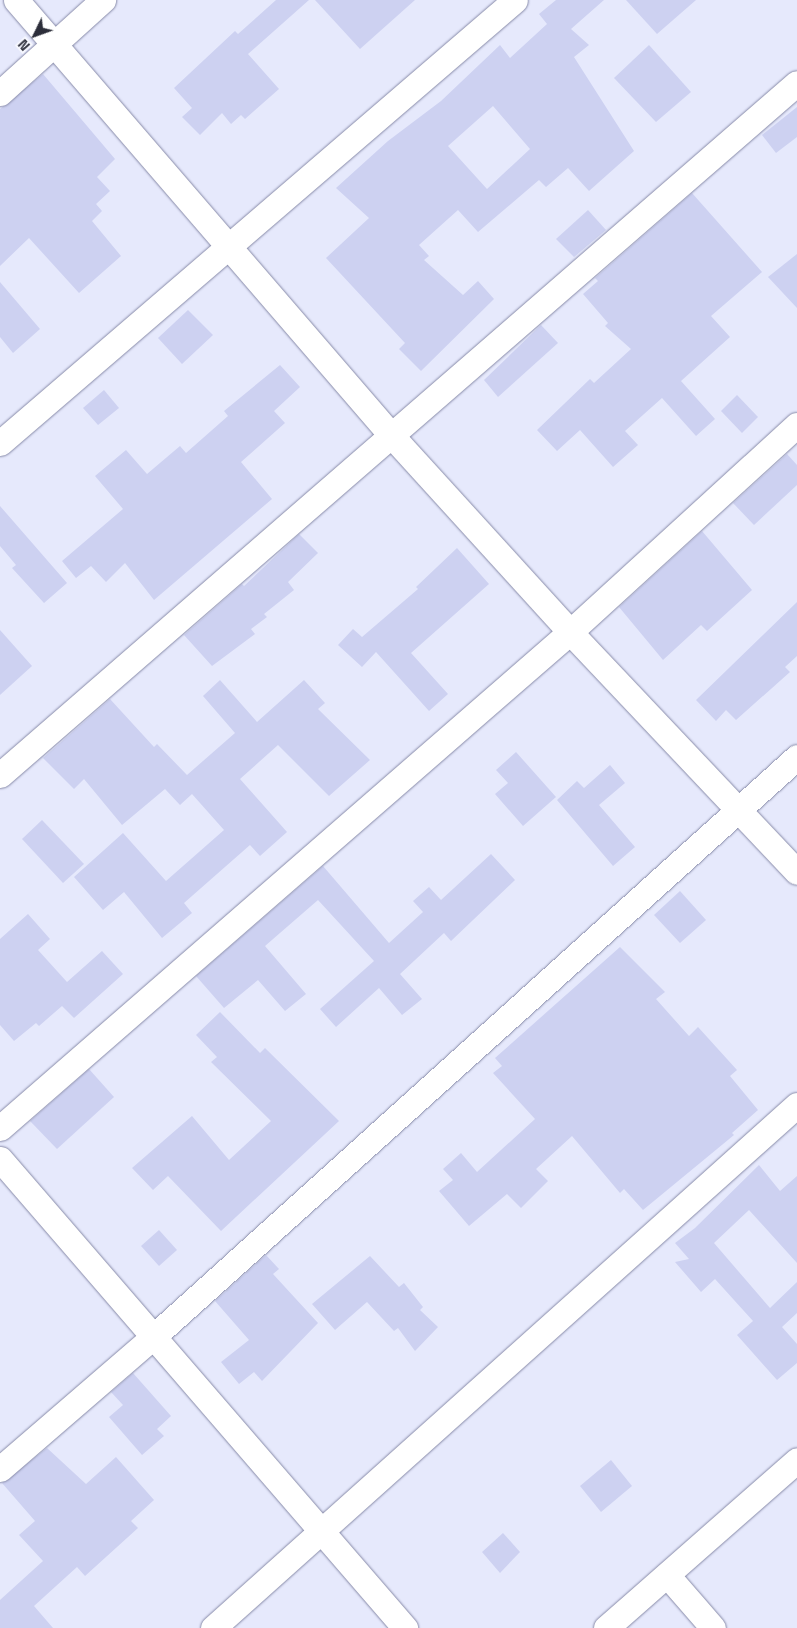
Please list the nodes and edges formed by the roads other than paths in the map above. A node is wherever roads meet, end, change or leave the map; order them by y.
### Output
1 (16, 0) edge
2 (103, 0) edge
3 (515, 0) edge
4 (54, 47) junction
5 (797, 83) edge
6 (0, 93) edge
7 (227, 247) junction
8 (797, 425) edge
9 (391, 435) junction
10 (0, 443) edge
11 (570, 632) junction
12 (797, 757) edge
13 (0, 775) edge
14 (738, 808) junction
15 (797, 872) edge
16 (797, 1105) edge
17 (0, 1128) edge
18 (0, 1159) edge
19 (152, 1338) junction
20 (797, 1460) edge
21 (0, 1469) edge
22 (323, 1533) junction
23 (667, 1575) junction
24 (213, 1628) edge
25 (405, 1628) edge
26 (606, 1628) edge
27 (713, 1628) edge

1 - 4 street
2 - 4 street
3 - 7 street
4 - 6 street
4 - 7 street
5 - 9 street
7 - 9 street
7 - 10 street
8 - 11 street
9 - 11 street
9 - 13 street
11 - 14 street
11 - 17 street
12 - 14 street
14 - 15 street
14 - 19 street
16 - 22 street
18 - 19 street
19 - 21 street
19 - 22 street
20 - 23 street
22 - 24 street
22 - 25 street
23 - 26 street
23 - 27 street

